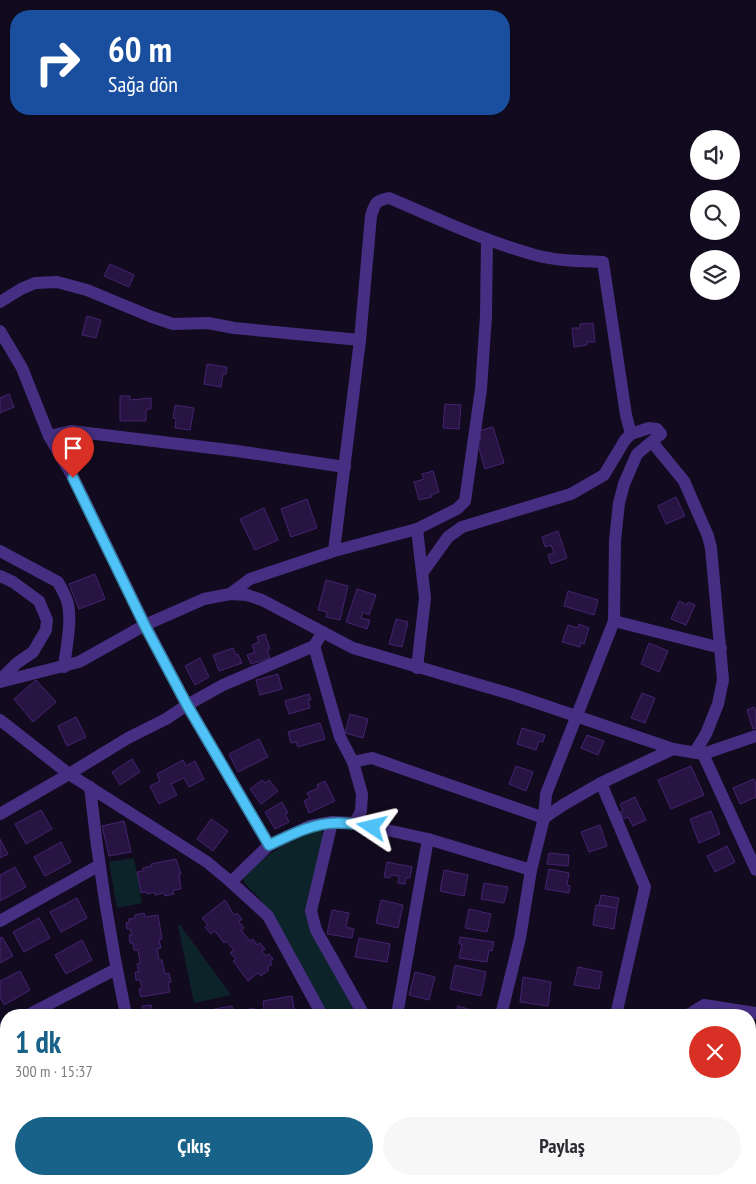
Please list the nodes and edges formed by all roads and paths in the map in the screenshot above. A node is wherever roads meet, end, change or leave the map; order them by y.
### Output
1 (487, 240) junction
2 (0, 302) edge
3 (0, 331) edge
4 (360, 340) junction
5 (631, 434) junction
6 (49, 436) junction
7 (652, 442) junction
8 (345, 467) junction
9 (417, 529) junction
10 (0, 551) edge
11 (334, 551) junction
12 (423, 572) junction
13 (0, 576) edge
14 (230, 594) junction
15 (614, 621) junction
16 (145, 626) junction
17 (323, 632) junction
18 (314, 646) junction
19 (721, 648) junction
20 (64, 667) junction
21 (417, 668) junction
22 (0, 681) edge
23 (187, 705) junction
24 (577, 716) junction
25 (0, 720) edge
26 (756, 736) edge
27 (674, 749) junction
28 (699, 753) junction
29 (353, 762) junction
30 (69, 774) junction
31 (602, 783) junction
32 (90, 786) junction
33 (0, 814) edge
34 (544, 818) junction
35 (332, 822) junction
36 (355, 823) junction
37 (428, 840) junction
38 (269, 845) junction
39 (98, 866) junction
40 (531, 870) junction
41 (756, 870) edge
42 (230, 882) junction
43 (0, 921) edge
44 (116, 968) junction
45 (39, 1009) edge
46 (125, 1009) edge
47 (319, 1009) edge
48 (361, 1009) edge
49 (398, 1009) edge
50 (502, 1009) edge
51 (617, 1009) edge
52 (698, 1009) edge
53 (730, 1009) edge

1 - 4 street
1 - 5 street
1 - 9 street
2 - 4 street
3 - 6 street
4 - 8 street
5 - 7 street
5 - 12 street
6 - 8 street
6 - 16 street
7 - 15 street
7 - 19 street
8 - 11 street
9 - 11 street
9 - 12 street
10 - 20 street
11 - 14 street
12 - 21 street
13 - 22 street
14 - 16 street
14 - 17 street
15 - 19 street
15 - 24 street
16 - 20 street
16 - 23 street
17 - 18 street
17 - 21 street
18 - 23 street
18 - 29 street
19 - 28 street
20 - 22 street
21 - 24 street
23 - 30 street
23 - 38 street
24 - 27 street
24 - 34 street
25 - 30 street
26 - 28 street
27 - 28 street
27 - 31 street
28 - 41 street
29 - 34 street
29 - 36 street
30 - 32 street
30 - 33 street
31 - 34 street
31 - 51 street
32 - 39 street
32 - 42 street
34 - 40 street
35 - 36 street
35 - 38 street
35 - 48 street
36 - 37 street
37 - 40 street
37 - 49 street
38 - 42 street
39 - 43 street
39 - 44 street
40 - 50 street
42 - 47 street
44 - 45 street
44 - 46 street
52 - 53 street

